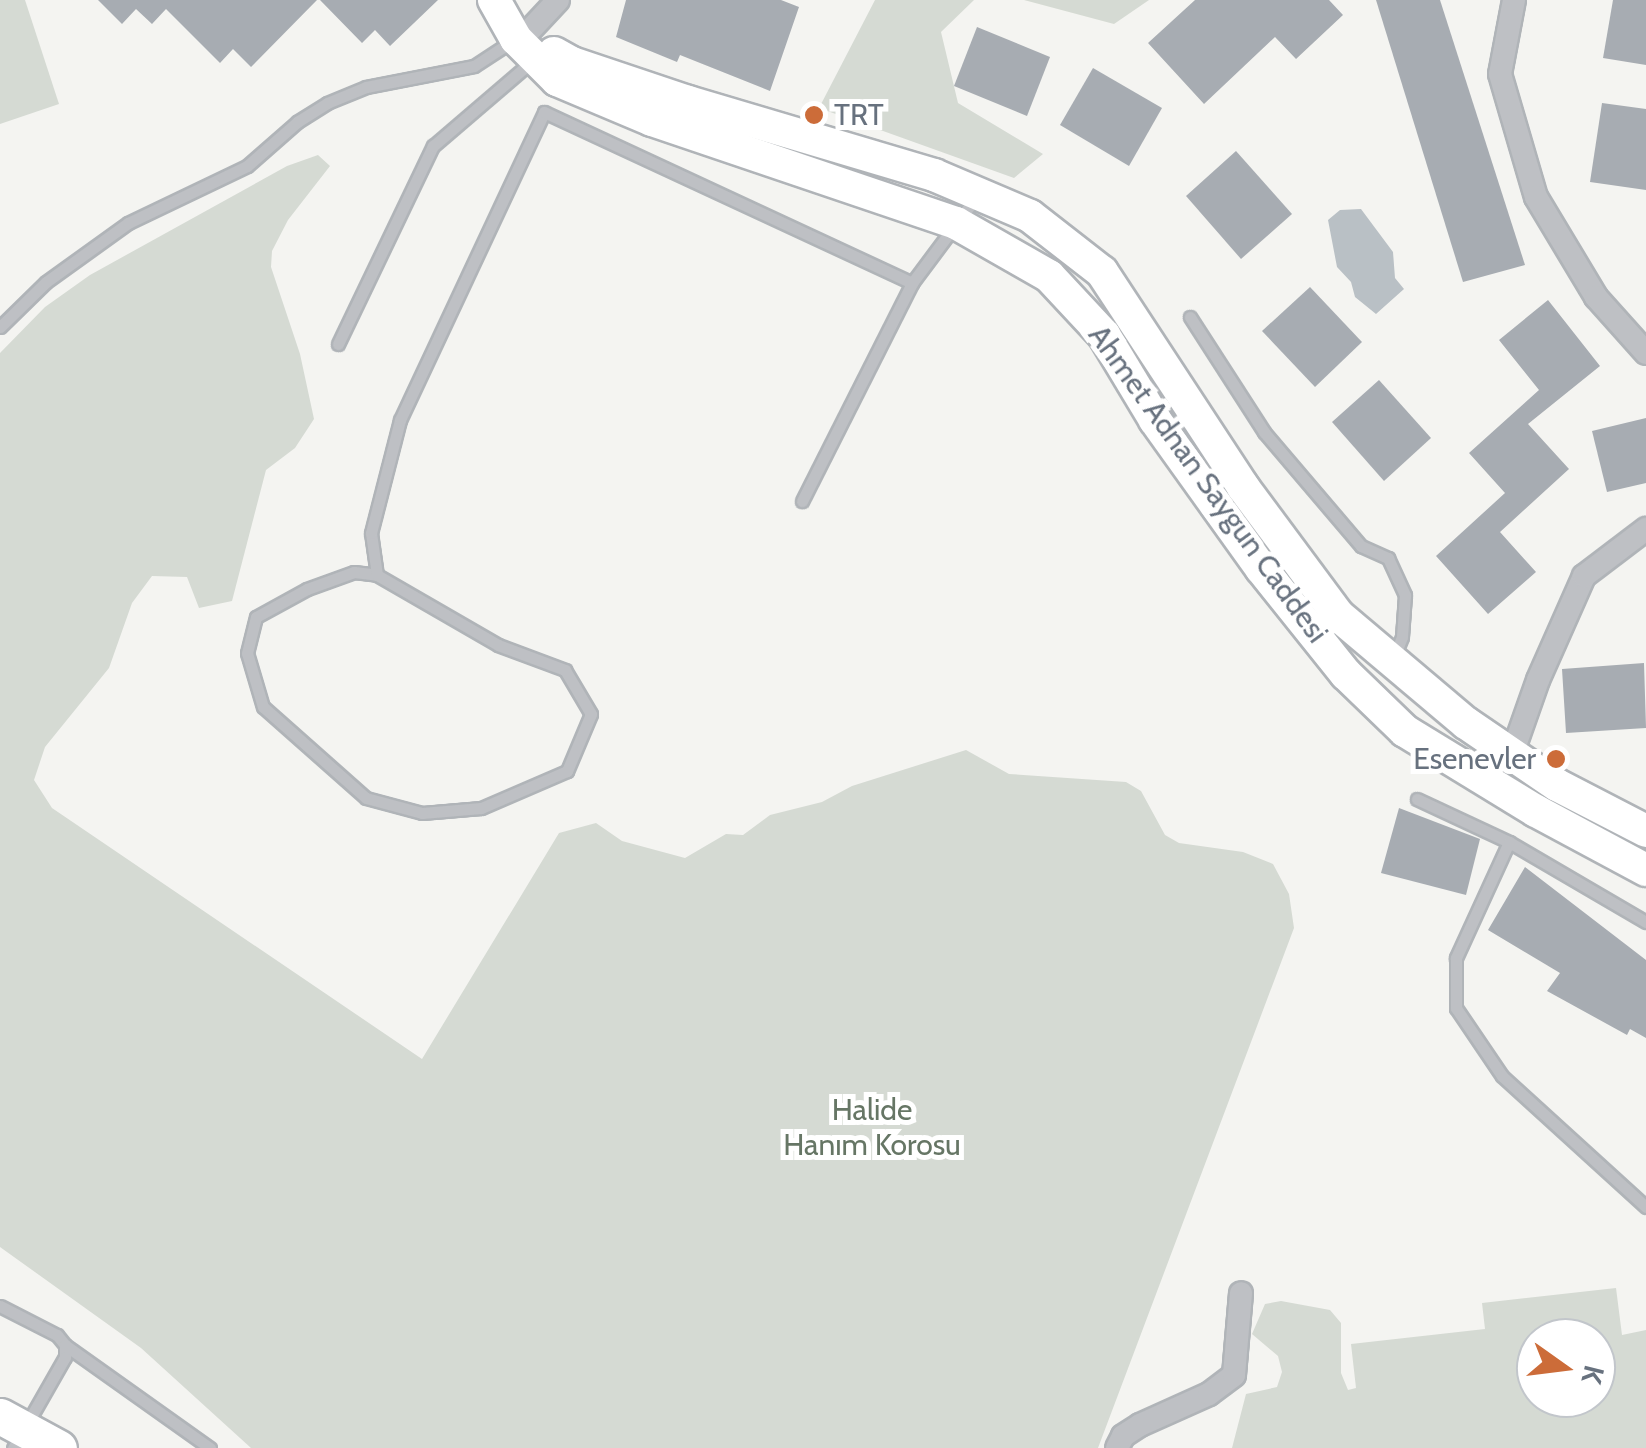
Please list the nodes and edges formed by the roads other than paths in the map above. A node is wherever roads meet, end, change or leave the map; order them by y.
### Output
1 (494, 0) edge
2 (558, 0) edge
3 (1514, 0) edge
4 (525, 31) edge
5 (979, 193) junction
6 (956, 223) junction
7 (912, 284) junction
8 (1190, 317) dead end
9 (0, 327) edge
10 (338, 344) dead end
11 (1646, 353) edge
12 (802, 500) dead end
13 (1646, 529) edge
14 (378, 575) junction
15 (1393, 661) junction
16 (1512, 754) junction
17 (1416, 799) dead end
18 (1646, 831) edge
19 (1509, 842) junction
20 (1646, 870) edge
21 (1646, 922) edge
22 (1646, 1207) edge
23 (1240, 1293) dead end
24 (0, 1306) edge
25 (65, 1345) junction
26 (12, 1431) edge
27 (60, 1448) edge
28 (210, 1448) edge
29 (1118, 1448) edge

1 - 4 main road, Ahmet Adnan Saygun Caddesi
2 - 4 street
3 - 11 street
4 - 5 main road, Ahmet Adnan Saygun Caddesi
4 - 6 main road, Ahmet Adnan Saygun Caddesi
4 - 9 lane
4 - 10 lane
5 - 6 lane
5 - 15 main road, Ahmet Adnan Saygun Caddesi
6 - 7 lane
6 - 20 main road, Ahmet Adnan Saygun Caddesi
7 - 12 lane
7 - 14 lane
8 - 15 lane
13 - 16 street
14 - 14 lane
15 - 16 main road, Ahmet Adnan Saygun Caddesi
16 - 18 main road, Ahmet Adnan Saygun Caddesi
17 - 19 lane
19 - 21 lane
19 - 22 lane
23 - 29 street
24 - 25 lane
25 - 26 lane
25 - 28 lane
26 - 27 main road

